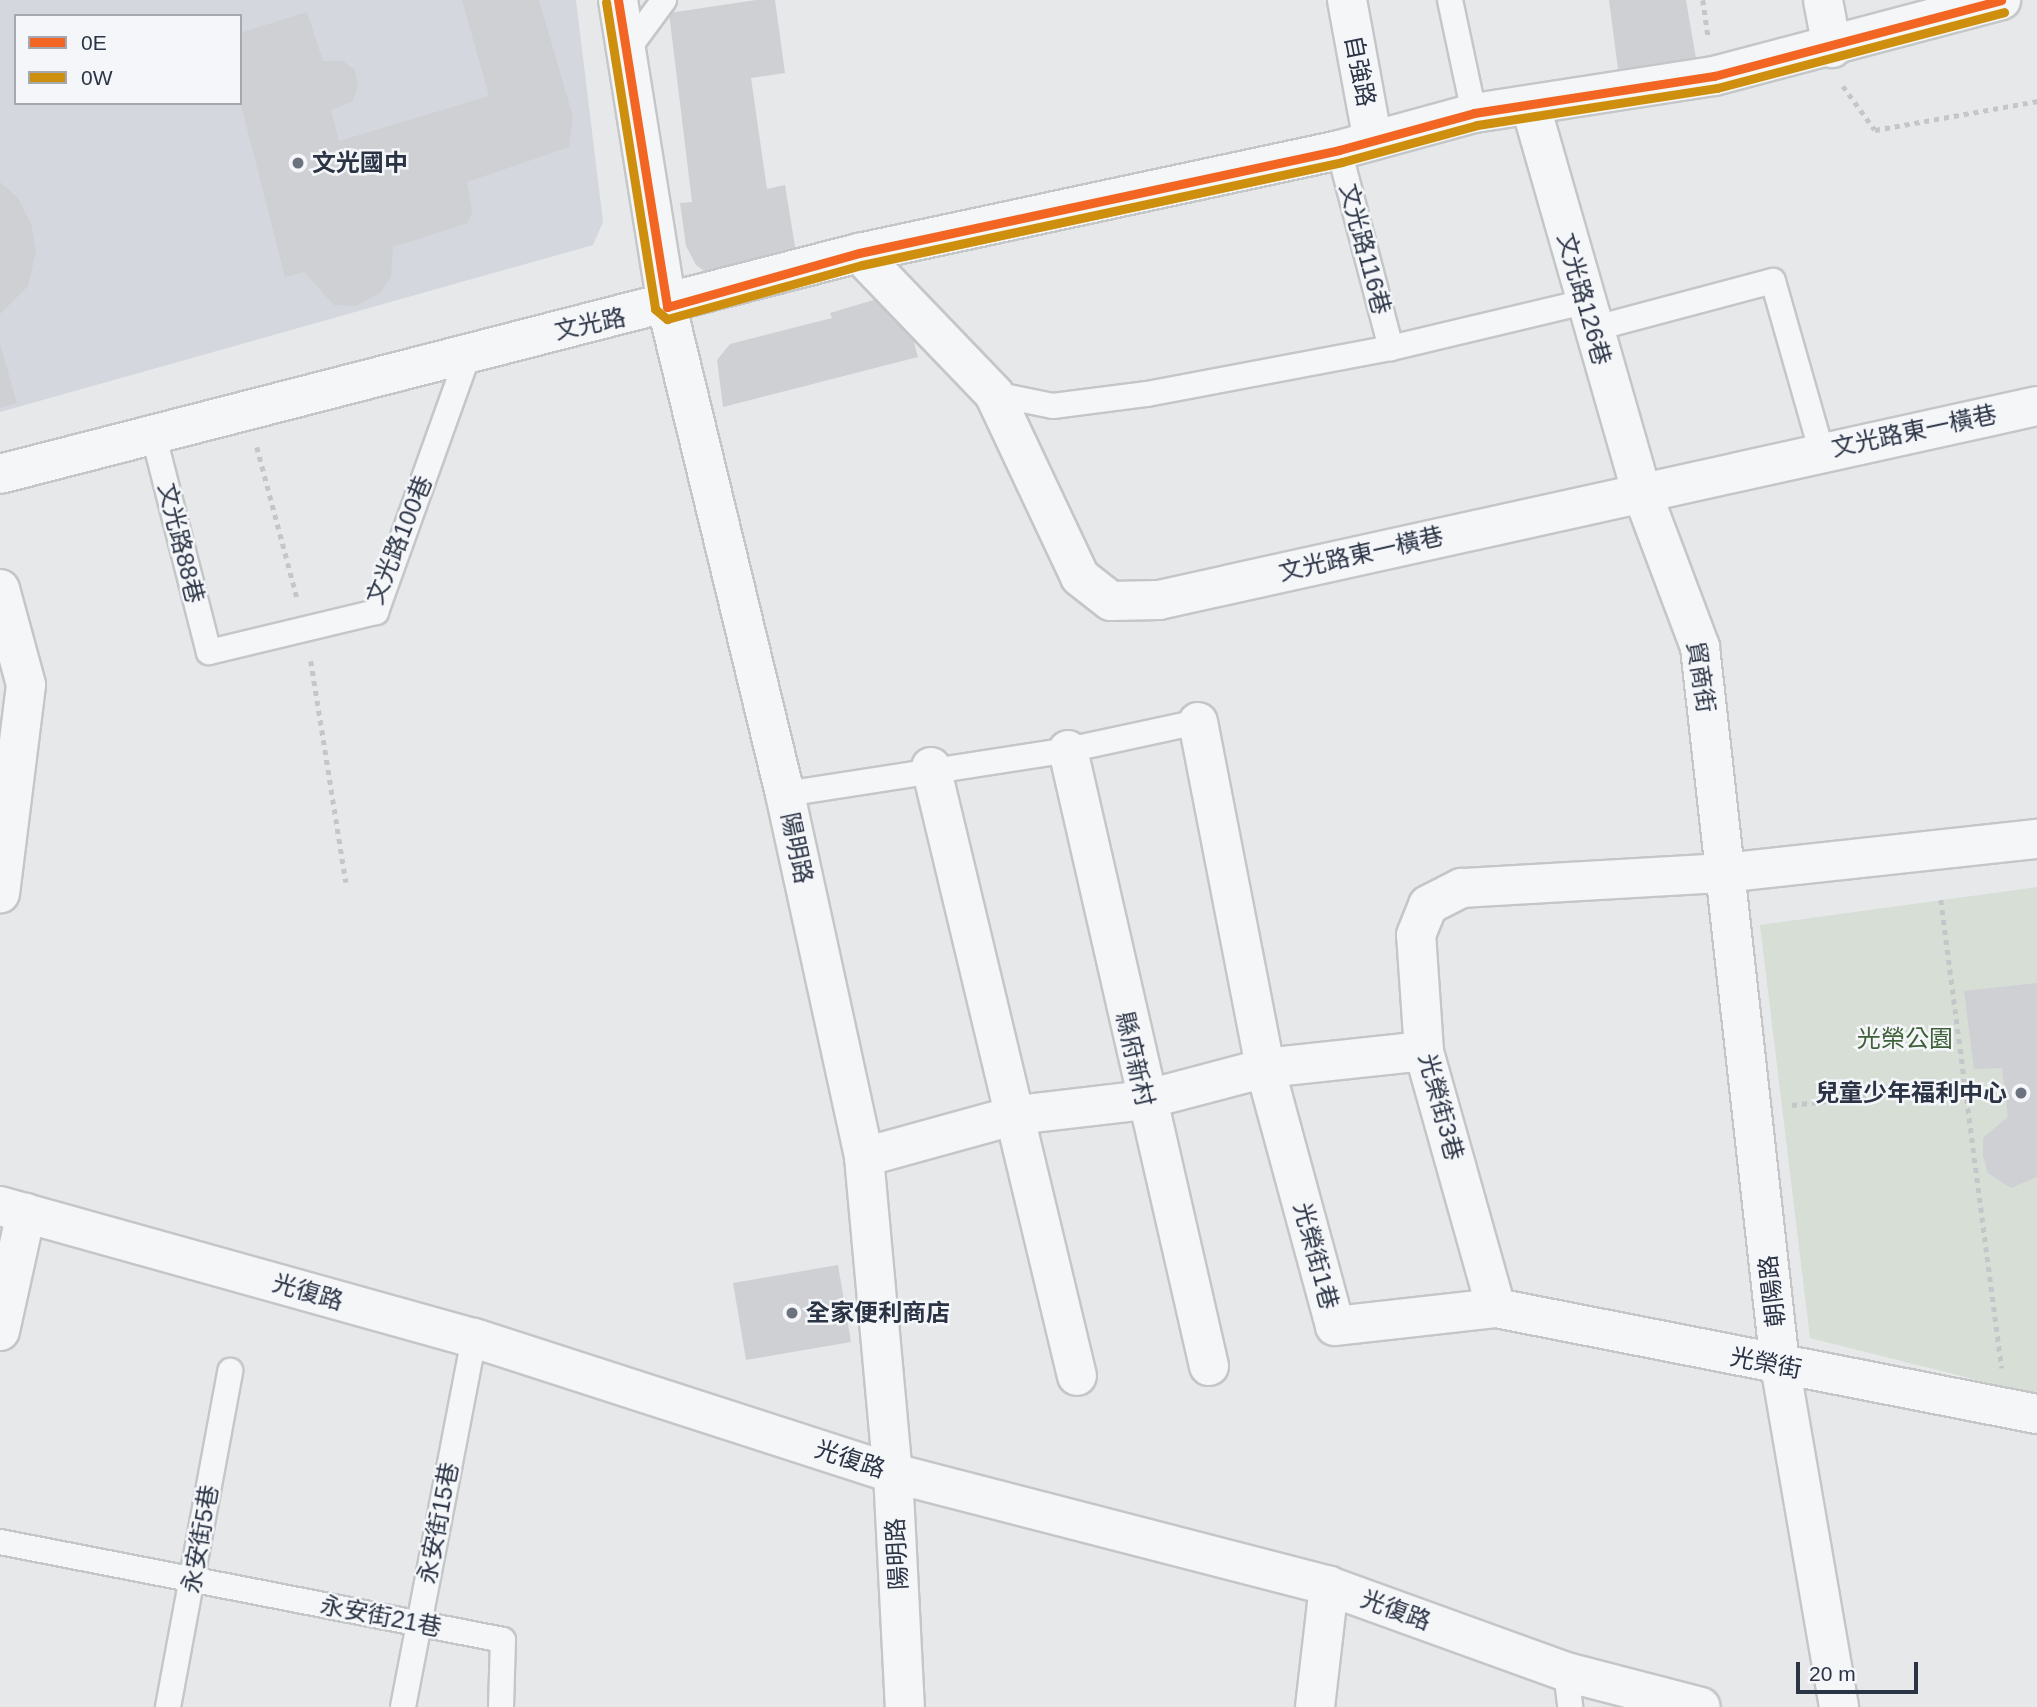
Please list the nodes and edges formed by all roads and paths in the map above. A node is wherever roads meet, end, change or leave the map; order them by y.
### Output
1 (618, 0) edge
2 (664, 0) edge
3 (1347, 0) edge
4 (1450, 0) edge
5 (1823, 0) edge
6 (2001, 0) edge
7 (1832, 48) junction
8 (625, 53) junction
9 (2037, 101) edge
10 (1531, 107) junction
11 (1474, 114) junction
12 (1356, 146) junction
13 (859, 253) junction
14 (667, 307) junction
15 (1588, 316) junction
16 (1391, 348) junction
17 (470, 350) junction
18 (994, 394) junction
19 (2037, 406) edge
20 (153, 433) junction
21 (1821, 450) junction
22 (0, 474) edge
23 (1641, 490) junction
24 (0, 589) edge
25 (209, 652) joint
26 (1198, 722) joint
27 (1068, 750) junction
28 (931, 767) junction
29 (785, 794) junction
30 (2037, 839) edge
31 (1723, 873) junction
32 (0, 893) edge
33 (1941, 900) dead end
34 (1424, 1051) junction
35 (1265, 1068) junction
36 (1965, 1084) junction
37 (1144, 1100) junction
38 (1782, 1106) dead end
39 (1017, 1115) junction
40 (864, 1157) junction
41 (13, 1209) edge
42 (1496, 1308) junction
43 (0, 1331) edge
44 (474, 1338) junction
45 (1209, 1366) dead end
46 (1780, 1366) junction
47 (230, 1371) dead end
48 (2002, 1373) dead end
49 (1077, 1376) dead end
50 (2037, 1414) edge
51 (894, 1473) junction
52 (0, 1542) edge
53 (194, 1578) junction
54 (1329, 1586) junction
55 (419, 1624) junction
56 (1568, 1689) edge
57 (168, 1707) edge
58 (403, 1707) edge
59 (501, 1707) edge
60 (905, 1707) edge
61 (1315, 1707) edge
62 (1701, 1707) edge
63 (1839, 1707) edge

1 - 8 street, 陽明路
2 - 8 lane
3 - 12 street, 自強路
4 - 11 lane
5 - 7 street
6 - 7 street, 文光路
7 - 9 path
7 - 10 street, 文光路
8 - 14 street, 陽明路
10 - 11 street, 文光路
10 - 15 street, 文光路126巷
11 - 12 street, 文光路
12 - 13 street, 文光路
12 - 16 lane, 文光路116巷
13 - 14 street, 文光路
13 - 18 street, 文光路東一橫巷
14 - 17 street, 文光路
14 - 29 street, 陽明路
15 - 16 lane
15 - 21 lane
15 - 23 street, 文光路126巷
16 - 18 lane
17 - 20 street, 文光路
17 - 25 lane, 文光路100巷
18 - 23 street, 文光路東一橫巷
19 - 21 street, 文光路東一橫巷
20 - 22 street, 文光路
20 - 25 lane, 文光路88巷
21 - 23 street, 文光路東一橫巷
23 - 31 street, 貿商街
24 - 32 street
26 - 27 lane
26 - 35 street
27 - 28 lane
27 - 37 street, 縣府新村
28 - 29 lane
28 - 39 street
29 - 40 street, 陽明路
30 - 31 street
31 - 34 street, 光榮街3巷
31 - 46 street, 朝陽路
33 - 36 path
34 - 35 street
34 - 42 street, 光榮街3巷
35 - 37 street
35 - 42 street, 光榮街1巷
36 - 38 path
36 - 48 path
37 - 39 street
37 - 45 street, 縣府新村
39 - 40 street
39 - 49 street
40 - 51 street, 陽明路
41 - 43 street
41 - 44 street, 光復路
42 - 46 street, 光榮街
44 - 51 street, 光復路
44 - 55 lane, 永安街15巷
46 - 50 street, 光榮街
46 - 63 street, 朝陽路
47 - 53 lane, 永安街5巷
51 - 54 street, 光復路
51 - 60 street, 陽明路
52 - 53 lane, 永安街21巷
53 - 55 lane, 永安街21巷
53 - 57 lane, 永安街5巷
54 - 56 street, 光復路
54 - 61 street
55 - 58 lane, 永安街15巷
55 - 59 lane, 永安街21巷
56 - 62 street, 光復路

